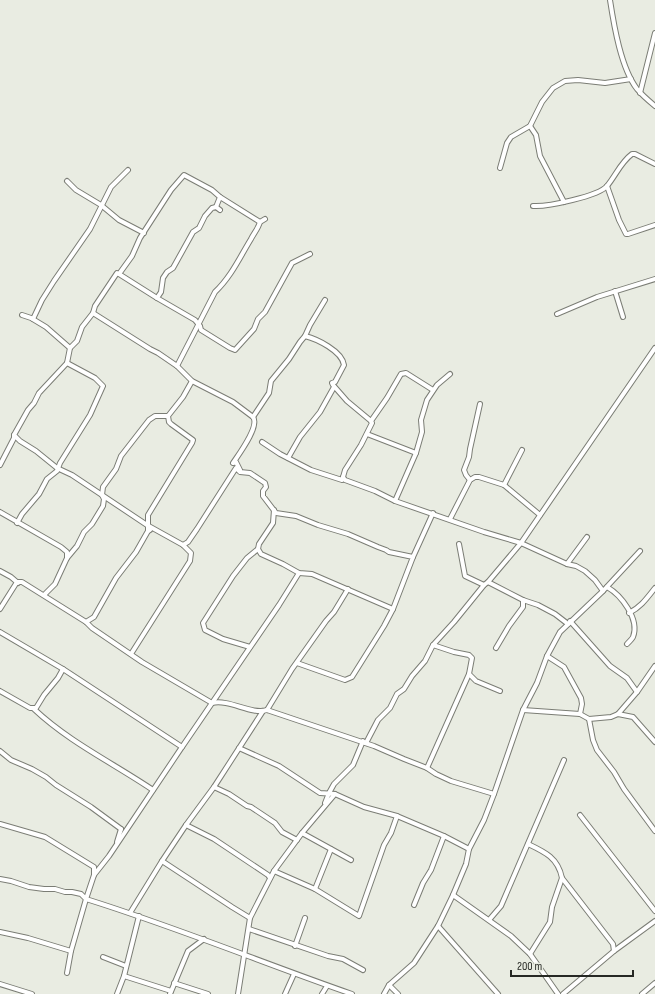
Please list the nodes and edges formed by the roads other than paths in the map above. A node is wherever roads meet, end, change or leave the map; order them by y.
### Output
1 (610, 0) edge
2 (655, 33) edge
3 (630, 79) junction
4 (640, 93) junction
5 (655, 106) edge
6 (530, 126) junction
7 (655, 164) edge
8 (500, 168) dead end
9 (128, 170) dead end
10 (67, 181) dead end
11 (607, 186) junction
12 (220, 197) junction
13 (564, 202) junction
14 (101, 205) junction
15 (533, 206) dead end
16 (265, 219) dead end
17 (260, 222) junction
18 (655, 225) edge
19 (144, 233) junction
20 (310, 254) dead end
21 (119, 274) junction
22 (655, 279) edge
23 (615, 292) junction
24 (157, 298) junction
25 (325, 300) dead end
26 (93, 314) junction
27 (557, 314) dead end
28 (22, 315) dead end
29 (623, 317) dead end
30 (33, 319) junction
31 (199, 324) junction
32 (305, 336) junction
33 (70, 348) junction
34 (655, 348) edge
35 (67, 363) junction
36 (176, 366) junction
37 (450, 374) dead end
38 (192, 381) junction
39 (334, 387) junction
40 (433, 390) junction
41 (480, 404) dead end
42 (168, 416) junction
43 (253, 417) junction
44 (371, 421) junction
45 (367, 434) junction
46 (14, 435) junction
47 (262, 442) dead end
48 (522, 450) dead end
49 (416, 453) junction
50 (288, 458) junction
51 (0, 465) edge
52 (58, 469) junction
53 (240, 472) junction
54 (343, 477) junction
55 (470, 480) junction
56 (504, 485) junction
57 (102, 495) junction
58 (395, 501) junction
59 (274, 510) junction
60 (0, 512) edge
61 (433, 513) junction
62 (540, 515) junction
63 (450, 519) junction
64 (17, 523) junction
65 (147, 525) junction
66 (154, 528) junction
67 (148, 531) junction
68 (587, 537) dead end
69 (521, 543) junction
70 (459, 544) dead end
71 (183, 546) junction
72 (258, 549) junction
73 (640, 551) dead end
74 (413, 557) junction
75 (67, 558) junction
76 (567, 564) junction
77 (0, 571) edge
78 (299, 573) junction
79 (488, 582) junction
80 (18, 583) junction
81 (484, 585) junction
82 (608, 587) junction
83 (655, 588) edge
84 (348, 589) junction
85 (603, 591) junction
86 (44, 595) junction
87 (523, 600) junction
88 (0, 608) edge
89 (392, 609) junction
90 (0, 612) edge
91 (630, 613) junction
92 (86, 622) junction
93 (569, 623) junction
94 (0, 632) edge
95 (627, 644) dead end
96 (433, 645) junction
97 (250, 647) junction
98 (496, 648) dead end
99 (131, 654) junction
100 (547, 656) junction
101 (297, 663) junction
102 (655, 666) edge
103 (63, 669) junction
104 (469, 674) junction
105 (0, 691) edge
106 (500, 691) dead end
107 (637, 692) junction
108 (212, 703) junction
109 (34, 709) junction
110 (265, 710) junction
111 (524, 710) junction
112 (580, 714) junction
113 (618, 714) junction
114 (589, 719) junction
115 (364, 742) junction
116 (655, 742) edge
117 (182, 747) junction
118 (239, 748) junction
119 (0, 750) edge
120 (564, 760) dead end
121 (427, 768) junction
122 (214, 788) junction
123 (153, 790) junction
124 (329, 793) junction
125 (335, 794) junction
126 (494, 794) junction
127 (325, 805) junction
128 (580, 815) dead end
129 (397, 816) junction
130 (0, 824) edge
131 (186, 825) junction
132 (120, 829) junction
133 (127, 830) junction
134 (655, 831) edge
135 (302, 833) junction
136 (444, 836) junction
137 (297, 840) junction
138 (528, 844) junction
139 (116, 845) junction
140 (331, 848) junction
141 (469, 849) junction
142 (351, 860) dead end
143 (162, 861) junction
144 (274, 871) junction
145 (94, 875) junction
146 (270, 878) junction
147 (562, 878) junction
148 (0, 879) edge
149 (315, 889) junction
150 (453, 895) junction
151 (86, 899) junction
152 (414, 905) dead end
153 (655, 911) edge
154 (130, 913) junction
155 (139, 916) junction
156 (250, 918) junction
157 (305, 918) dead end
158 (489, 920) junction
159 (655, 920) edge
160 (438, 926) junction
161 (249, 929) junction
162 (0, 932) edge
163 (204, 939) junction
164 (295, 946) junction
165 (71, 951) junction
166 (614, 951) junction
167 (530, 954) junction
168 (245, 956) junction
169 (102, 957) dead end
170 (126, 966) junction
171 (363, 970) dead end
172 (67, 973) dead end
173 (294, 974) junction
174 (124, 976) junction
175 (174, 983) junction
176 (655, 983) edge
177 (0, 984) edge
178 (389, 985) junction
179 (327, 986) junction
180 (170, 993) edge
181 (32, 994) edge
182 (117, 994) edge
183 (208, 994) edge
184 (238, 994) edge
185 (285, 994) edge
186 (322, 994) edge
187 (352, 994) edge
188 (384, 994) edge
189 (398, 994) edge
190 (498, 994) edge
191 (558, 994) edge
192 (563, 994) edge
193 (642, 994) edge

1 - 3 street
2 - 4 street
3 - 4 street
3 - 6 street
4 - 5 street
6 - 8 street
6 - 13 street
7 - 11 street
9 - 14 street
10 - 14 street
11 - 13 street
11 - 18 street
12 - 17 street
12 - 19 street
12 - 24 street
13 - 15 street
14 - 19 street
14 - 30 street
16 - 17 street
17 - 31 street
19 - 21 street
20 - 31 street
21 - 24 street
21 - 26 street
22 - 23 street
23 - 27 street
23 - 29 street
24 - 31 street
25 - 32 street
26 - 33 street
26 - 36 street
28 - 30 street
30 - 33 street
31 - 36 street
32 - 39 street
32 - 43 street
33 - 35 street
34 - 62 street
35 - 46 street
35 - 52 street
36 - 38 street
37 - 40 street
38 - 42 street
38 - 43 street
39 - 44 street
39 - 50 street
40 - 44 street
40 - 49 street
41 - 55 street
42 - 57 street
42 - 65 street
43 - 53 street
44 - 45 street
45 - 49 street
45 - 54 street
46 - 51 street
46 - 52 street
47 - 50 street
48 - 56 street
49 - 58 street
50 - 54 street
52 - 57 street
52 - 64 street
53 - 59 street
53 - 71 street
54 - 58 street
55 - 56 street
55 - 63 street
56 - 62 street
57 - 65 street
57 - 75 street
58 - 61 street
59 - 72 street
59 - 74 street
60 - 64 street
61 - 63 street
61 - 74 street
62 - 69 street
63 - 69 street
64 - 75 street
65 - 66 street
65 - 67 street
66 - 67 street
66 - 71 street
67 - 92 street
68 - 76 street
69 - 76 street
69 - 79 street
70 - 81 street
71 - 99 street
72 - 78 street
72 - 97 street
73 - 82 street
74 - 89 street
75 - 86 street
76 - 85 street
77 - 80 street
78 - 84 street
78 - 97 street
79 - 81 street
79 - 87 street
80 - 86 street
80 - 88 street
80 - 90 street
81 - 96 street
82 - 85 street
82 - 91 street
83 - 91 street
84 - 89 street
84 - 101 street
85 - 93 street
86 - 92 street
87 - 93 street
87 - 98 street
89 - 101 street
91 - 95 street
92 - 99 street
93 - 100 street
93 - 107 street
94 - 103 street
96 - 104 street
96 - 115 street
97 - 108 street
99 - 108 street
100 - 111 street
100 - 112 street
101 - 110 street
102 - 107 street
103 - 109 street
103 - 117 street
104 - 106 street
104 - 121 street
105 - 109 street
107 - 113 street
108 - 110 street
108 - 117 street
109 - 123 street
110 - 115 street
110 - 118 street
111 - 112 street
111 - 126 street
112 - 114 street
113 - 114 street
113 - 116 street
114 - 134 street
115 - 121 street
115 - 124 street
117 - 123 street
118 - 122 street
118 - 124 street
119 - 132 street
120 - 138 street
121 - 126 street
122 - 131 street
122 - 137 street
123 - 133 street
124 - 125 street
124 - 127 street
125 - 127 street
125 - 129 street
126 - 141 street
127 - 135 street
128 - 153 street
129 - 136 street
129 - 149 street
130 - 145 street
131 - 143 street
131 - 146 street
132 - 133 street
132 - 139 street
133 - 139 street
135 - 137 street
135 - 140 street
136 - 141 street
136 - 152 street
137 - 144 street
138 - 147 street
138 - 158 street
139 - 145 street
140 - 142 street
140 - 149 street
141 - 150 street
143 - 154 street
143 - 156 street
144 - 146 street
144 - 149 street
145 - 151 street
146 - 156 street
147 - 166 street
147 - 167 street
148 - 151 street
150 - 158 street
150 - 160 street
151 - 154 street
151 - 165 street
154 - 155 street
155 - 163 street
155 - 170 street
156 - 161 street
157 - 164 street
158 - 167 street
159 - 166 street
160 - 178 street
160 - 190 street
161 - 164 street
161 - 168 street
162 - 165 street
163 - 168 street
163 - 175 street
164 - 171 street
165 - 172 street
166 - 192 street
167 - 191 street
168 - 173 street
168 - 184 street
169 - 170 street
170 - 174 street
173 - 179 street
173 - 185 street
174 - 180 street
174 - 182 street
175 - 180 street
175 - 183 street
176 - 193 street
177 - 181 street
178 - 188 street
178 - 189 street
179 - 186 street
179 - 187 street

